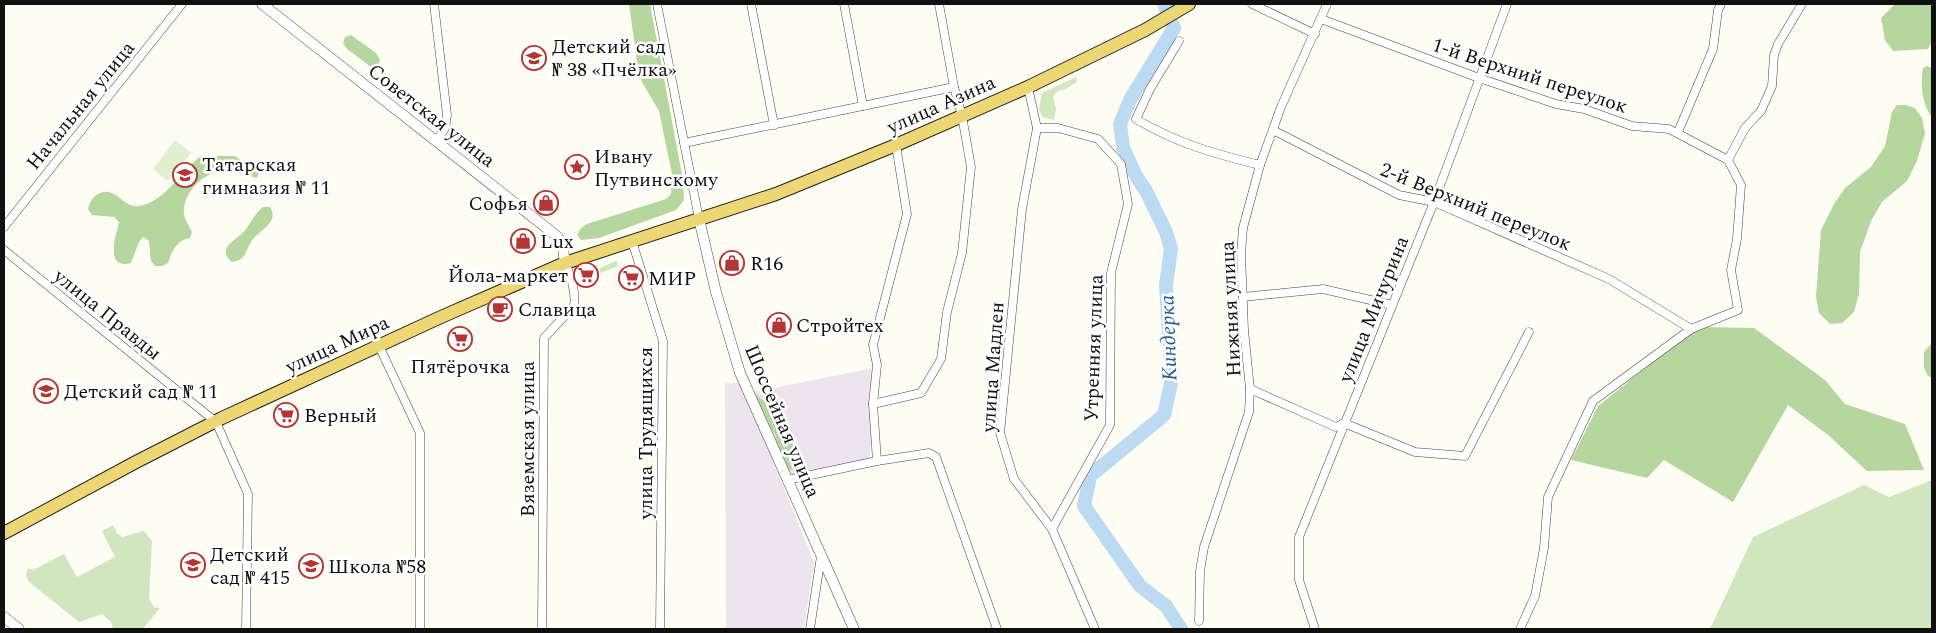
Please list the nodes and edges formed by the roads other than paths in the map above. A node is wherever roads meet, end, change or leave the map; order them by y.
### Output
1 (182, 4) edge
2 (262, 4) edge
3 (434, 4) edge
4 (657, 4) edge
5 (751, 4) edge
6 (844, 4) edge
7 (939, 4) edge
8 (1189, 4) edge
9 (1252, 4) edge
10 (1327, 4) edge
11 (1507, 4) edge
12 (1720, 4) edge
13 (1802, 4) edge
14 (1321, 19) junction
15 (1315, 34) junction
16 (1179, 41) dead end
17 (1479, 78) junction
18 (954, 87) junction
19 (1028, 87) junction
20 (863, 106) junction
21 (962, 116) junction
22 (774, 124) junction
23 (1037, 128) junction
24 (1273, 130) junction
25 (1678, 132) junction
26 (437, 140) junction
27 (684, 143) junction
28 (896, 144) junction
29 (1728, 160) junction
30 (1260, 165) junction
31 (1434, 202) junction
32 (699, 219) junction
33 (4, 227) edge
34 (632, 242) junction
35 (4, 250) edge
36 (565, 263) junction
37 (1243, 297) junction
38 (1392, 305) junction
39 (1691, 329) junction
40 (1529, 332) dead end
41 (379, 346) junction
42 (1250, 389) junction
43 (873, 404) junction
44 (216, 422) junction
45 (1344, 423) junction
46 (877, 461) junction
47 (787, 480) junction
48 (1052, 529) junction
49 (4, 533) edge
50 (821, 556) junction
51 (4, 617) edge
52 (1199, 621) dead end
53 (19, 629) edge
54 (246, 629) edge
55 (420, 629) edge
56 (542, 629) edge
57 (660, 629) edge
58 (810, 629) edge
59 (854, 629) edge
60 (996, 629) edge
61 (1095, 629) edge
62 (1315, 629) edge
63 (1520, 629) edge

1 - 33 street, Начальная улица
2 - 26 street, Советская улица
3 - 26 street
4 - 27 street
5 - 22 street
6 - 20 street
7 - 18 street
8 - 19 main road, улица Азина
9 - 15 street
10 - 14 street, Нижняя улица
11 - 17 street, улица Мичурина
12 - 25 street
13 - 29 street
14 - 15 street, Нижняя улица
14 - 17 street, 1-й Верхний переулок
15 - 24 street, Нижняя улица
16 - 30 street
17 - 25 street, 1-й Верхний переулок
17 - 31 street, улица Мичурина
18 - 20 street
18 - 21 street
19 - 21 main road, улица Азина
19 - 23 street, улица Мадлен
20 - 22 street
21 - 28 main road, улица Азина
21 - 43 street
22 - 27 street
23 - 48 street, улица Мадлен
23 - 48 street, Утренняя улица
24 - 30 street, Нижняя улица
24 - 31 street, 2-й Верхний переулок
25 - 29 street, 1-й Верхний переулок
26 - 36 street, Советская улица
27 - 32 street
28 - 32 main road, улица Азина
28 - 43 street
29 - 39 street
30 - 37 street, Нижняя улица
31 - 38 street, улица Мичурина
31 - 39 street, 2-й Верхний переулок
32 - 34 main road, улица Мира
32 - 47 street, Шоссейная улица
34 - 36 main road, улица Мира
34 - 57 street, улица Трудящихся
35 - 44 street, улица Правды
36 - 41 main road, улица Мира
36 - 56 street, Вяземская улица
37 - 38 street
37 - 42 street, Нижняя улица
38 - 45 street, улица Мичурина
39 - 63 street
40 - 45 street
41 - 44 main road, улица Мира
41 - 55 street
42 - 45 street
42 - 52 street, Нижняя улица
43 - 46 street
44 - 49 main road, улица Мира
44 - 54 street
45 - 62 street, улица Мичурина
46 - 47 street
46 - 60 street
47 - 50 street, Шоссейная улица
48 - 61 street, улица Мадлен
50 - 58 street
50 - 59 street, Шоссейная улица
51 - 53 street

